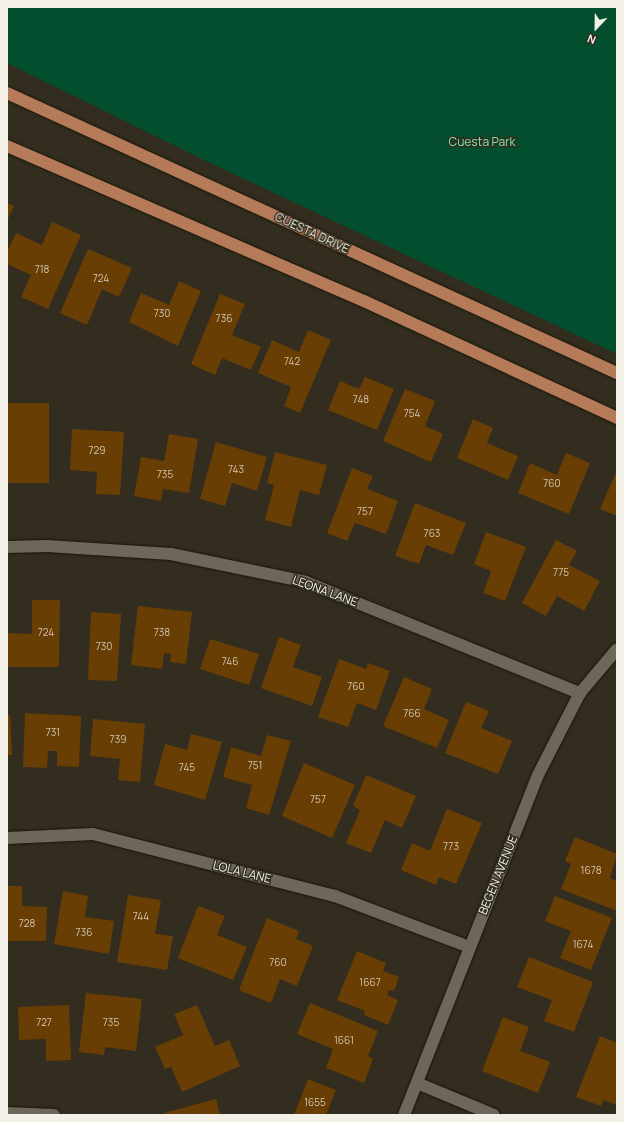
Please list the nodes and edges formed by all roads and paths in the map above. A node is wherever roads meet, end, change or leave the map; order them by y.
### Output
1 (7, 93) edge
2 (7, 146) edge
3 (617, 373) edge
4 (617, 418) edge
5 (7, 547) edge
6 (617, 649) edge
7 (580, 693) junction
8 (7, 838) edge
9 (469, 947) junction
10 (417, 1083) junction
11 (7, 1113) edge
12 (54, 1115) edge
13 (404, 1115) edge
14 (494, 1115) edge

1 - 3 main road, CUESTA DRIVE
2 - 4 main road
5 - 7 street, LEONA LANE
6 - 7 street, BEGEN AVENUE
7 - 9 street, BEGEN AVENUE
8 - 9 street, LOLA LANE
9 - 10 street, BEGEN AVENUE
10 - 13 street, BEGEN AVENUE
10 - 14 street
11 - 12 street

